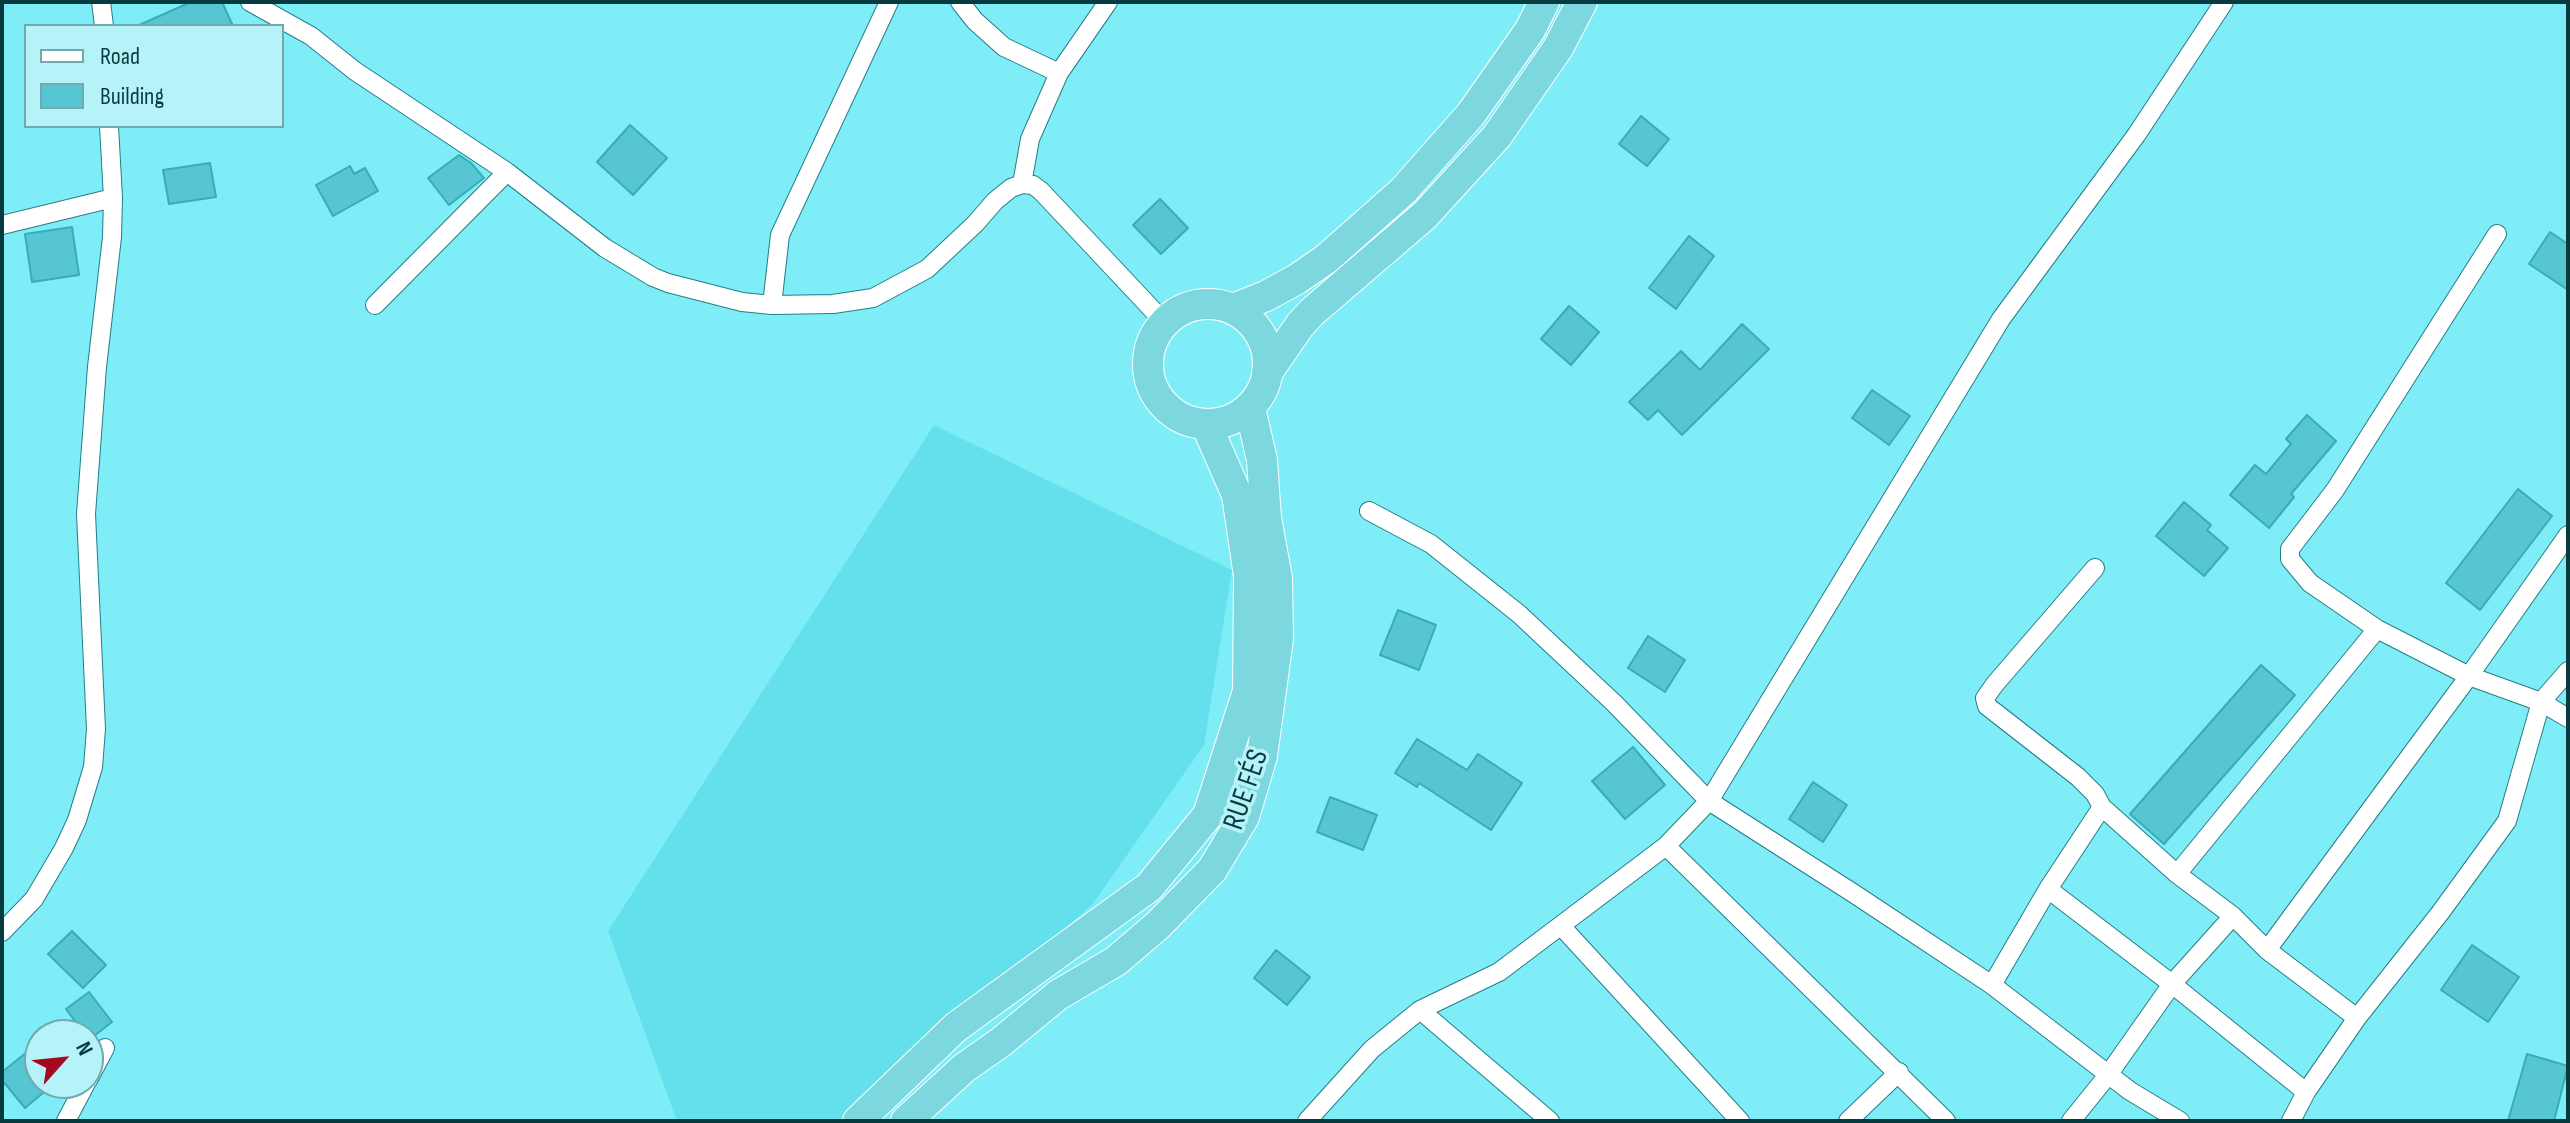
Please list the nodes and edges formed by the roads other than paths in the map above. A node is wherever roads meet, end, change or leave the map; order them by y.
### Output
1 (101, 2) edge
2 (250, 2) edge
3 (889, 2) edge
4 (960, 2) edge
5 (1108, 2) edge
6 (1544, 2) edge
7 (1582, 2) edge
8 (2224, 2) edge
9 (104, 24) edge
10 (1059, 73) junction
11 (109, 128) edge
12 (507, 172) junction
13 (1022, 184) junction
14 (113, 198) junction
15 (2, 225) edge
16 (2497, 234) dead end
17 (375, 305) dead end
18 (772, 305) junction
19 (1233, 309) junction
20 (1164, 322) junction
21 (1267, 373) junction
22 (1250, 408) junction
23 (1206, 424) junction
24 (1369, 511) dead end
25 (2568, 535) edge
26 (2095, 568) dead end
27 (2377, 629) junction
28 (2568, 671) edge
29 (2469, 676) junction
30 (2541, 702) junction
31 (2568, 718) edge
32 (1709, 801) junction
33 (2102, 807) junction
34 (1666, 846) junction
35 (2177, 874) junction
36 (2048, 889) junction
37 (2233, 916) junction
38 (1562, 927) junction
39 (2, 932) edge
40 (2267, 950) junction
41 (2172, 984) junction
42 (1992, 985) junction
43 (1420, 1010) junction
44 (2357, 1018) junction
45 (1899, 1072) junction
46 (2108, 1075) junction
47 (2306, 1092) junction
48 (78, 1099) edge
49 (1735, 1119) edge
50 (1857, 1119) edge
51 (66, 1121) edge
52 (858, 1121) edge
53 (906, 1121) edge
54 (1307, 1121) edge
55 (1550, 1121) edge
56 (1946, 1121) edge
57 (2071, 1121) edge
58 (2180, 1121) edge
59 (2291, 1121) edge

1 - 9 street
2 - 12 street
3 - 18 street
4 - 10 street
5 - 10 street
6 - 19 highway
7 - 21 highway
8 - 32 street
10 - 13 street
11 - 14 street
12 - 17 street
12 - 18 street
13 - 18 street
13 - 20 street
14 - 15 street
14 - 39 street
16 - 27 street
19 - 20 highway
19 - 21 highway
20 - 23 highway
21 - 22 highway
22 - 23 highway
22 - 53 highway, RUE FÉS
23 - 52 highway, RUE FÉS
24 - 32 street
25 - 29 street
26 - 33 street
27 - 29 street
27 - 35 street
28 - 30 street
29 - 30 street
29 - 40 street
30 - 31 street
30 - 44 street
32 - 34 street
32 - 42 street
33 - 35 street
33 - 36 street
34 - 38 street
34 - 45 street
35 - 37 street
36 - 41 street
36 - 42 street
37 - 40 street
37 - 41 street
38 - 43 street
38 - 49 street
40 - 44 street
41 - 46 street
41 - 47 street
42 - 46 street
43 - 54 street
43 - 55 street
44 - 47 street
45 - 50 street
45 - 56 street
46 - 57 street
46 - 58 street
47 - 59 street
48 - 51 street

